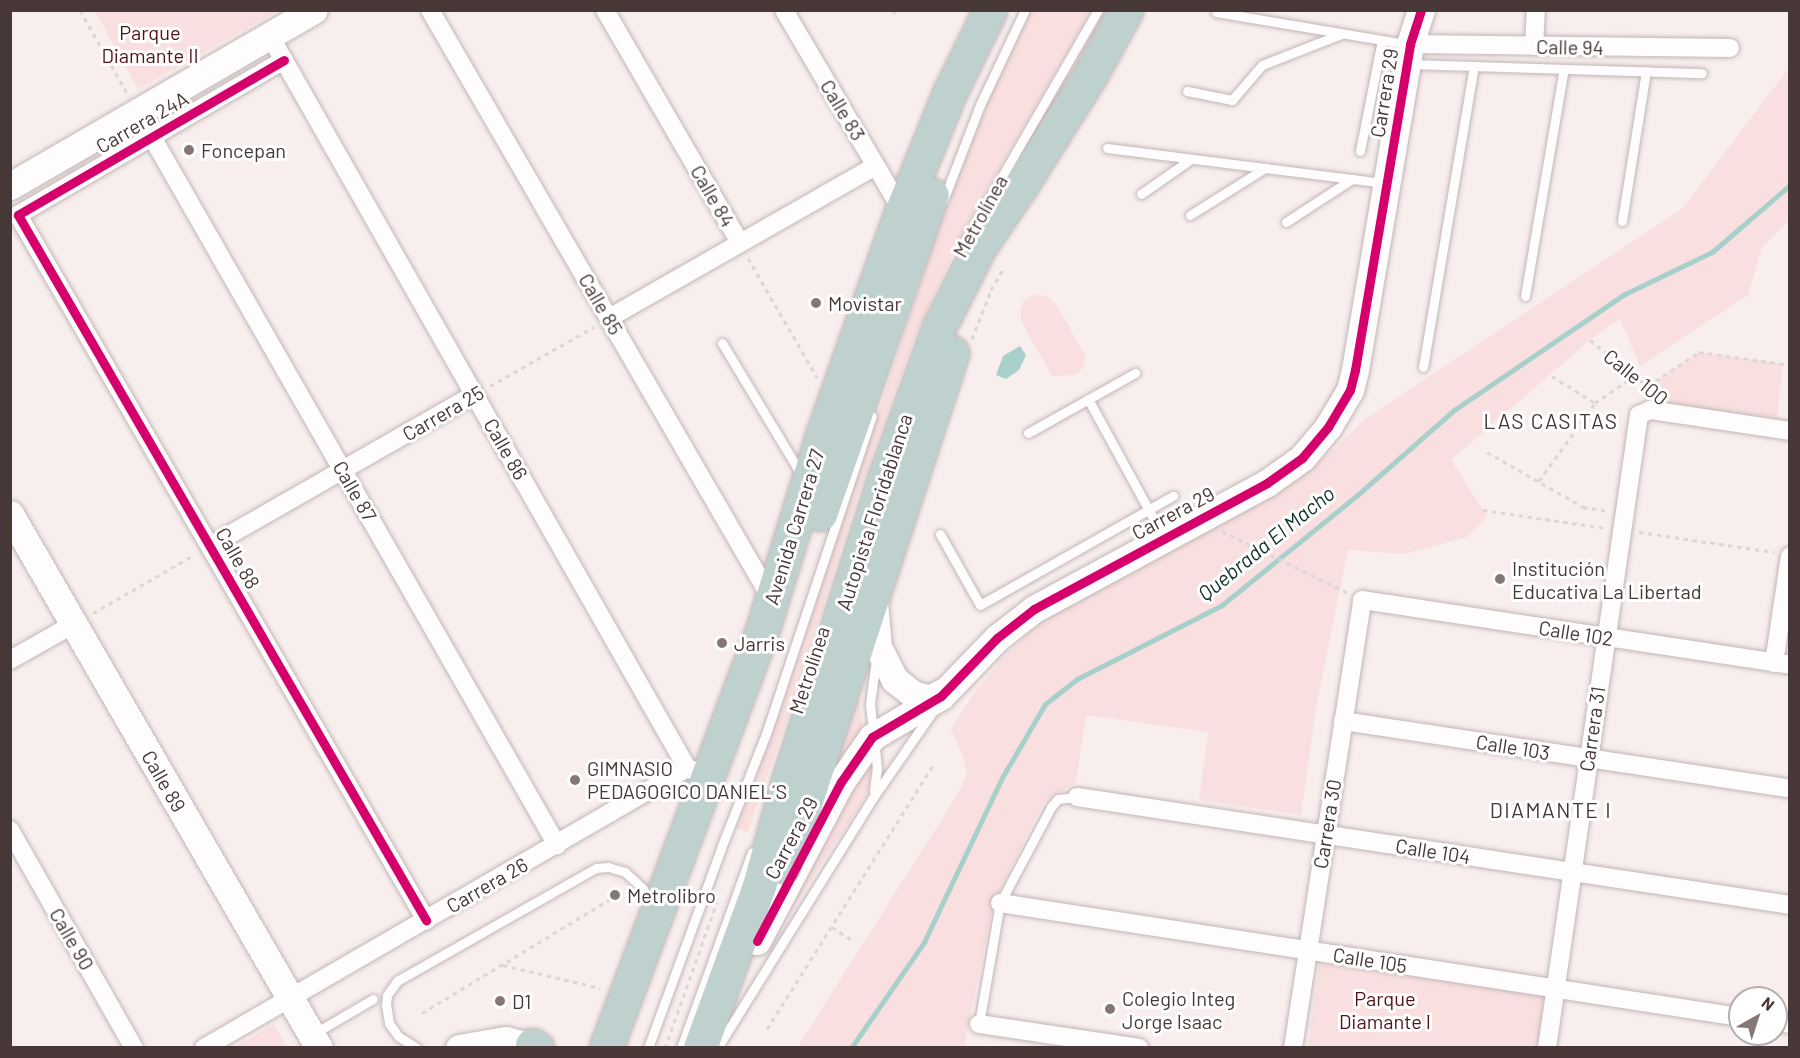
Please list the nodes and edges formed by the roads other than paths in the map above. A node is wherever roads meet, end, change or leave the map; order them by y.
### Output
1 (314, 10) edge
2 (430, 10) edge
3 (605, 10) edge
4 (784, 10) edge
5 (990, 10) edge
6 (1009, 10) edge
7 (1025, 10) edge
8 (1098, 10) edge
9 (1126, 10) edge
10 (1401, 10) edge
11 (1421, 10) edge
12 (1536, 10) edge
13 (1216, 12) dead end
14 (1254, 14) edge
15 (1343, 34) junction
16 (270, 36) junction
17 (1382, 40) junction
18 (1534, 46) junction
19 (1730, 48) dead end
20 (1409, 54) junction
21 (284, 60) junction
22 (1474, 67) junction
23 (1564, 69) junction
24 (1646, 71) junction
25 (1702, 73) dead end
26 (1187, 91) dead end
27 (152, 137) junction
28 (1107, 148) dead end
29 (1360, 151) dead end
30 (1191, 159) junction
31 (876, 166) junction
32 (1265, 168) junction
33 (1352, 179) junction
34 (1022, 184) junction
35 (1388, 184) junction
36 (10, 186) edge
37 (1141, 194) dead end
38 (941, 207) dead end
39 (902, 210) junction
40 (18, 215) joint
41 (1190, 215) dead end
42 (1622, 221) dead end
43 (1286, 222) dead end
44 (740, 243) junction
45 (961, 248) dead end
46 (1525, 296) dead end
47 (609, 318) junction
48 (722, 343) dead end
49 (1423, 367) dead end
50 (1135, 372) dead end
51 (475, 394) junction
52 (1088, 399) junction
53 (876, 402) dead end
54 (1642, 412) joint
55 (1790, 431) edge
56 (1028, 433) dead end
57 (343, 470) junction
58 (807, 483) junction
59 (1173, 496) dead end
60 (1148, 510) junction
61 (10, 514) edge
62 (940, 534) dead end
63 (1164, 538) junction
64 (210, 546) junction
65 (1790, 556) edge
66 (874, 588) junction
67 (771, 598) junction
68 (1362, 600) joint
69 (74, 624) junction
70 (1605, 637) junction
71 (876, 638) junction
72 (10, 660) edge
73 (1782, 664) edge
74 (950, 688) junction
75 (1343, 721) junction
76 (872, 737) junction
77 (1588, 759) junction
78 (698, 772) junction
79 (1790, 789) edge
80 (1077, 797) joint
81 (872, 799) junction
82 (10, 830) edge
83 (1326, 835) junction
84 (756, 838) dead end
85 (557, 845) junction
86 (1572, 872) junction
87 (1000, 903) junction
88 (1790, 905) edge
89 (656, 910) junction
90 (426, 920) junction
91 (757, 941) junction
92 (1308, 950) junction
93 (1556, 988) junction
94 (288, 998) junction
95 (373, 999) dead end
96 (609, 1000) junction
97 (1728, 1015) edge
98 (979, 1024) joint
99 (314, 1042) edge
100 (134, 1047) edge
101 (204, 1047) edge
102 (417, 1047) edge
103 (459, 1047) edge
104 (535, 1047) edge
105 (592, 1047) edge
106 (606, 1047) edge
107 (629, 1047) edge
108 (648, 1047) edge
109 (681, 1047) edge
110 (712, 1047) edge
111 (1139, 1047) edge
112 (1293, 1047) edge
113 (1547, 1047) edge

1 - 16 street
2 - 47 street, Calle 85
3 - 44 street, Calle 84
4 - 31 street, Calle 83
5 - 39 highway, Avenida Carrera 27
6 - 107 highway
7 - 38 lane, Metrolínea
8 - 45 lane, Metrolínea
9 - 34 highway, Autopista Floridablanca
10 - 20 street, Carrera 29
11 - 20 street, Carrera 29
12 - 18 street
13 - 14 lane
14 - 15 lane
15 - 17 lane
15 - 26 lane
16 - 21 street, Calle 86
16 - 36 street
17 - 20 lane
17 - 29 lane
18 - 19 street, Calle 94
18 - 20 street, Calle 94
20 - 22 lane
20 - 35 street, Carrera 29
21 - 27 street, Carrera 24A
21 - 51 street, Calle 86
22 - 23 lane
22 - 49 lane
23 - 24 lane
23 - 46 lane
24 - 25 lane
24 - 42 lane
27 - 40 street, Carrera 24A
27 - 57 street, Calle 87
28 - 30 lane
30 - 32 lane
30 - 37 lane
31 - 39 street, Calle 83
31 - 44 street
32 - 33 lane
32 - 41 lane
33 - 35 lane
33 - 43 lane
34 - 66 highway
34 - 110 highway, Autopista Floridablanca
35 - 63 street, Carrera 29
39 - 58 highway, Avenida Carrera 27
40 - 64 street, Calle 88
44 - 47 street
47 - 67 street, Calle 85
48 - 58 lane
50 - 52 lane
51 - 57 street, Carrera 25
51 - 78 street, Calle 86
52 - 56 lane
52 - 60 lane
53 - 108 lane, Metrolínea
54 - 55 street, Calle 100
54 - 70 street, Carrera 31
57 - 64 street, Carrera 25
57 - 85 street, Calle 87
58 - 67 highway, Avenida Carrera 27
59 - 60 lane
60 - 62 lane
60 - 63 lane
61 - 69 street, Calle 89
63 - 74 street, Carrera 29
64 - 90 street, Calle 88
65 - 73 street
66 - 71 street
66 - 91 highway
67 - 78 highway, Avenida Carrera 27
68 - 70 street, Calle 102
68 - 75 street, Carrera 30
69 - 72 street
69 - 94 street, Calle 89
70 - 73 street, Calle 102
70 - 77 street, Carrera 31
71 - 74 street
71 - 76 lane
74 - 76 street, Carrera 29
74 - 81 lane
75 - 77 street, Calle 103
75 - 83 street, Carrera 30
76 - 81 lane
76 - 91 street, Carrera 29
77 - 79 street, Calle 103
77 - 86 street, Carrera 31
78 - 85 street, Carrera 26
78 - 89 highway, Avenida Carrera 27
80 - 83 street, Calle 104
80 - 87 lane
81 - 110 lane
82 - 100 street, Calle 90
83 - 86 street, Calle 104
83 - 92 street, Carrera 30
84 - 109 lane
85 - 90 street, Carrera 26
86 - 88 street, Calle 104
86 - 93 street, Carrera 31
87 - 92 street, Calle 105
87 - 98 lane
89 - 96 highway, Avenida Carrera 27
89 - 102 lane
90 - 94 street, Carrera 26
91 - 110 highway
92 - 93 street, Calle 105
92 - 112 street, Carrera 30
93 - 97 street, Calle 105
93 - 113 street, Carrera 31
94 - 99 street, Calle 89
94 - 101 street, Carrera 26
95 - 99 lane
96 - 105 highway
96 - 106 highway, Avenida Carrera 27
98 - 111 street
103 - 104 street

